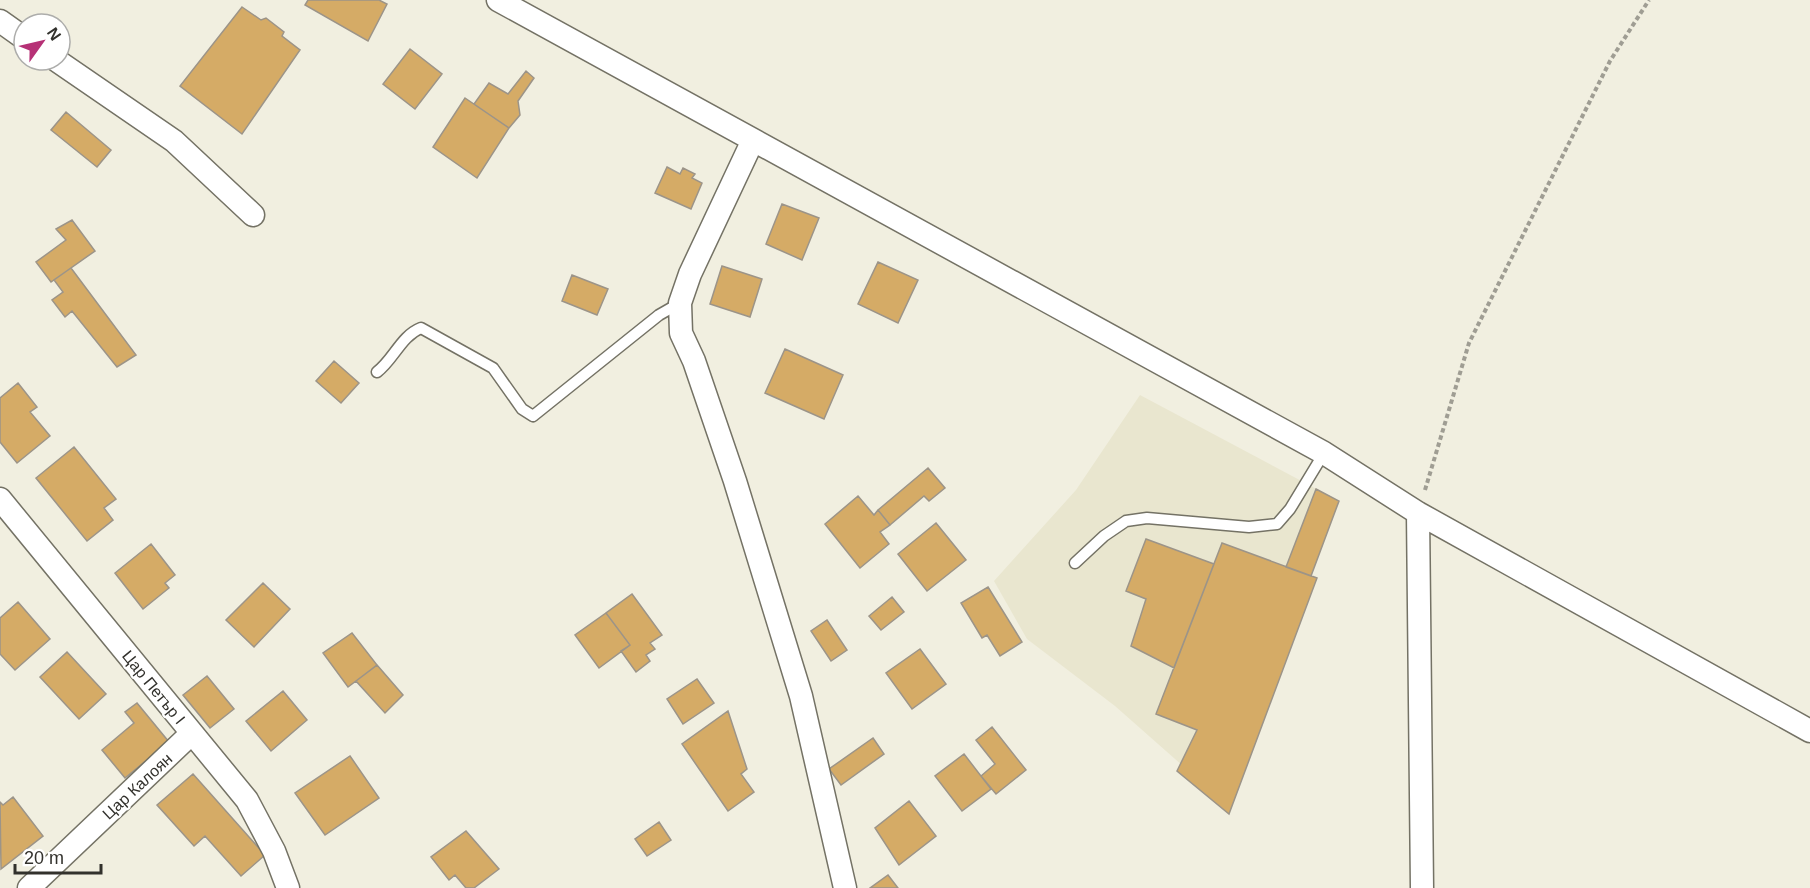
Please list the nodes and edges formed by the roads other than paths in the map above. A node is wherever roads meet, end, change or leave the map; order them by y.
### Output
1 (498, 0) edge
2 (72, 72) edge
3 (753, 140) junction
4 (253, 215) dead end
5 (680, 303) junction
6 (377, 372) dead end
7 (1324, 453) junction
8 (0, 499) edge
9 (1418, 513) junction
10 (1075, 562) dead end
11 (1810, 731) edge
12 (192, 733) junction
13 (29, 888) edge
14 (288, 888) edge
15 (845, 888) edge
16 (1422, 888) edge

1 - 3 street
2 - 4 street
3 - 5 street
3 - 7 street
5 - 6 lane
5 - 15 street
7 - 9 street
7 - 10 lane
8 - 12 street, Цар Петър I
9 - 11 street
9 - 16 street
12 - 13 street, Цар Калоян
12 - 14 street, Цар Петър I

